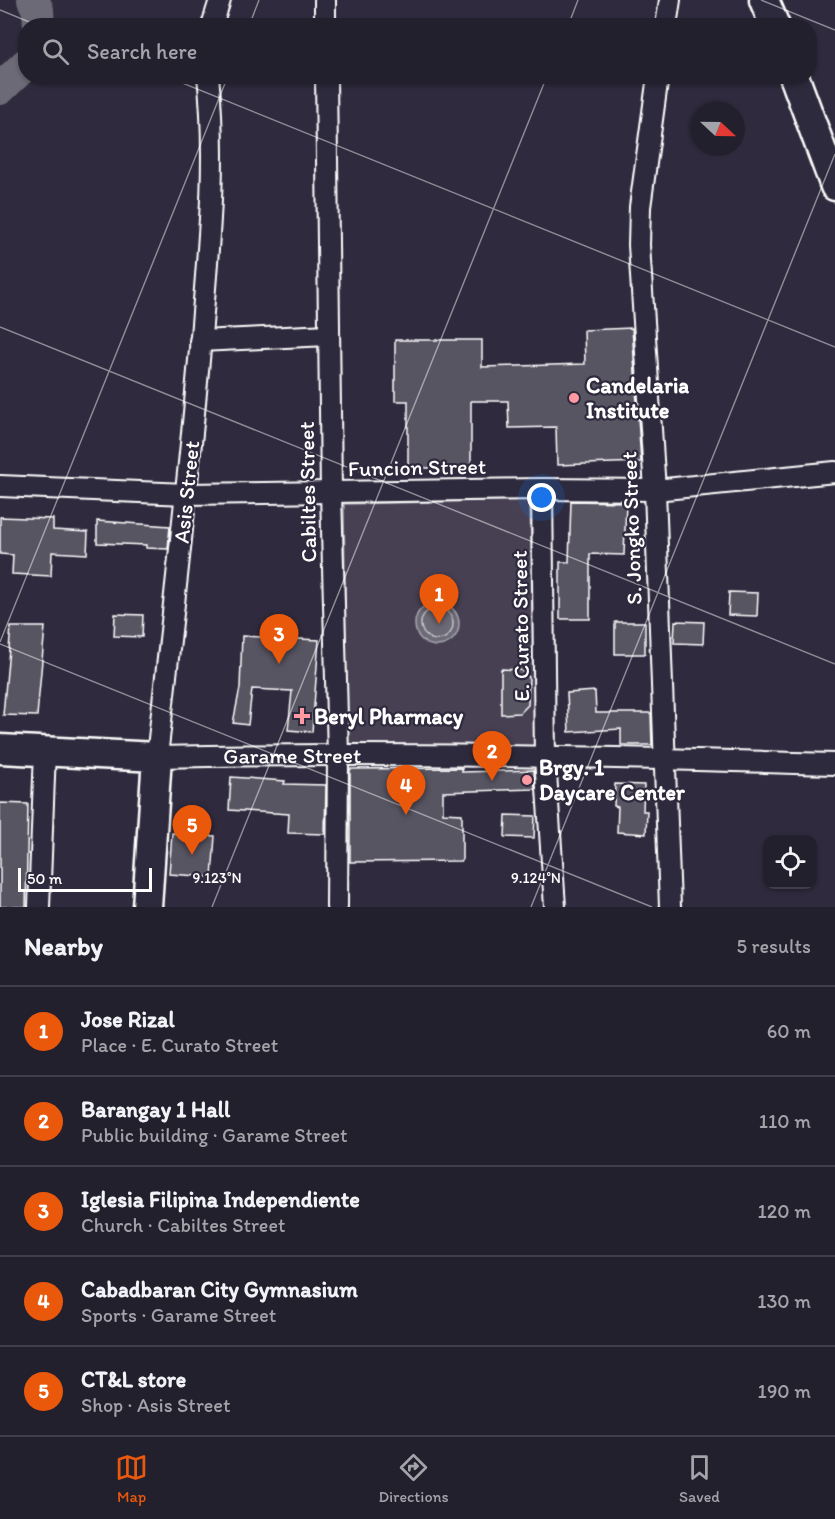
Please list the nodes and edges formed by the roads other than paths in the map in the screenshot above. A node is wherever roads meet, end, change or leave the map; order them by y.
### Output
1 (220, 0) edge
2 (325, 0) edge
3 (670, 0) edge
4 (764, 0) edge
5 (214, 18) edge
6 (325, 18) edge
7 (667, 18) edge
8 (772, 18) edge
9 (209, 84) edge
10 (326, 84) edge
11 (657, 84) edge
12 (797, 84) edge
13 (835, 186) edge
14 (329, 335) junction
15 (200, 341) junction
16 (835, 472) edge
17 (0, 486) edge
18 (542, 489) junction
19 (655, 490) junction
20 (331, 492) junction
21 (186, 494) junction
22 (0, 749) edge
23 (45, 751) junction
24 (338, 755) junction
25 (157, 757) junction
26 (545, 758) junction
27 (663, 758) junction
28 (835, 764) edge
29 (39, 907) edge
30 (147, 907) edge
31 (337, 907) edge
32 (555, 907) edge
33 (670, 907) edge

1 - 5 street
2 - 6 street
3 - 7 street
4 - 8 main road
9 - 15 street, Asis Street
10 - 14 street, Cabiltes Street
11 - 19 street, S. Jongko Street
12 - 13 main road
14 - 15 street
14 - 20 street, Cabiltes Street
15 - 21 street, Asis Street
16 - 19 street, Funcion Street
17 - 21 street, Funcion Street
18 - 19 street, Funcion Street
18 - 20 street, Funcion Street
18 - 26 street, E. Curato Street
19 - 27 street, S. Jongko Street
20 - 21 street, Funcion Street
20 - 24 street, Cabiltes Street
21 - 25 street, Asis Street
22 - 23 main road, Garame Street
23 - 25 main road, Garame Street
23 - 29 street
24 - 25 street, Garame Street
24 - 26 street, Garame Street
24 - 31 street, Cabiltes Street
25 - 30 main road, Asis Street
26 - 27 street, Garame Street
26 - 32 street, E. Curato Street
27 - 28 street, Garame Street
27 - 33 street, S. Jongko Street

